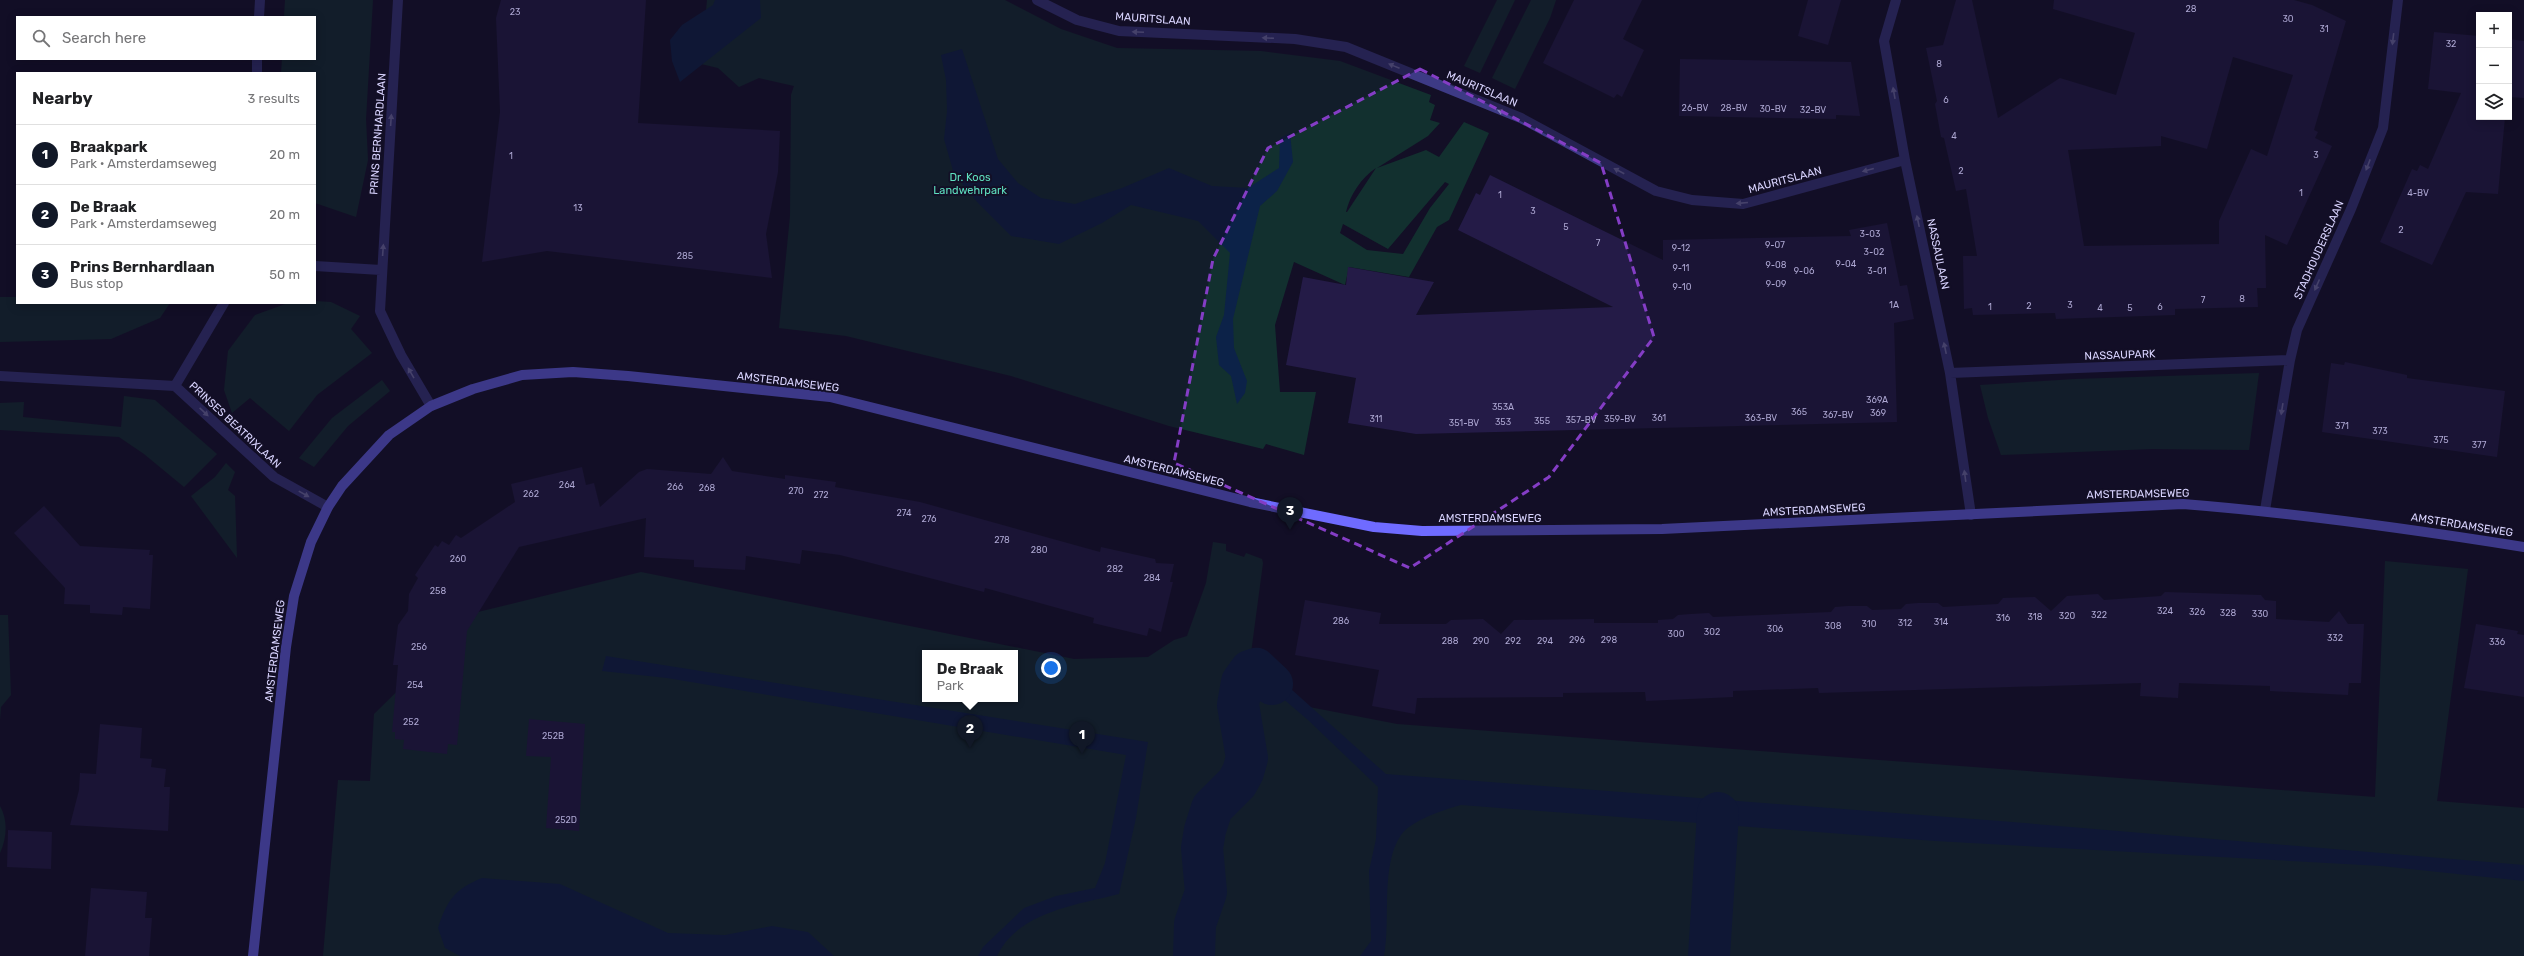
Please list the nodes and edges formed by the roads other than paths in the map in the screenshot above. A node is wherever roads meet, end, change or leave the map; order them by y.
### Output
1 (260, 0) edge
2 (398, 0) edge
3 (1037, 0) edge
4 (1896, 0) edge
5 (2398, 0) edge
6 (260, 16) edge
7 (257, 60) edge
8 (257, 72) edge
9 (1906, 160) junction
10 (316, 266) edge
11 (381, 270) junction
12 (223, 304) edge
13 (2290, 360) junction
14 (1950, 373) junction
15 (0, 376) edge
16 (175, 386) junction
17 (431, 406) junction
18 (328, 507) junction
19 (2265, 510) junction
20 (1971, 515) junction
21 (2524, 547) edge
22 (253, 956) edge

1 - 6 street
11 -> 2 street, PRINS BERNHARDLAAN
9 -> 3 street, MAURITSLAAN
9 -> 4 street, NASSAULAAN
5 -> 13 street, STADHOUDERSLAAN
7 - 8 street
14 -> 9 street, NASSAULAAN
10 - 11 street
17 -> 11 street, PRINS BERNHARDLAAN
12 - 16 street
13 - 14 street, NASSAUPARK
13 -> 19 street, STADHOUDERSLAAN
20 -> 14 street, NASSAULAAN
15 - 16 street, PRINSES BEATRIXLAAN
16 -> 18 street, PRINSES BEATRIXLAAN
17 - 18 main road, AMSTERDAMSEWEG
17 - 20 main road, AMSTERDAMSEWEG
18 - 22 main road, AMSTERDAMSEWEG
19 - 20 main road, AMSTERDAMSEWEG
19 - 21 main road, AMSTERDAMSEWEG

